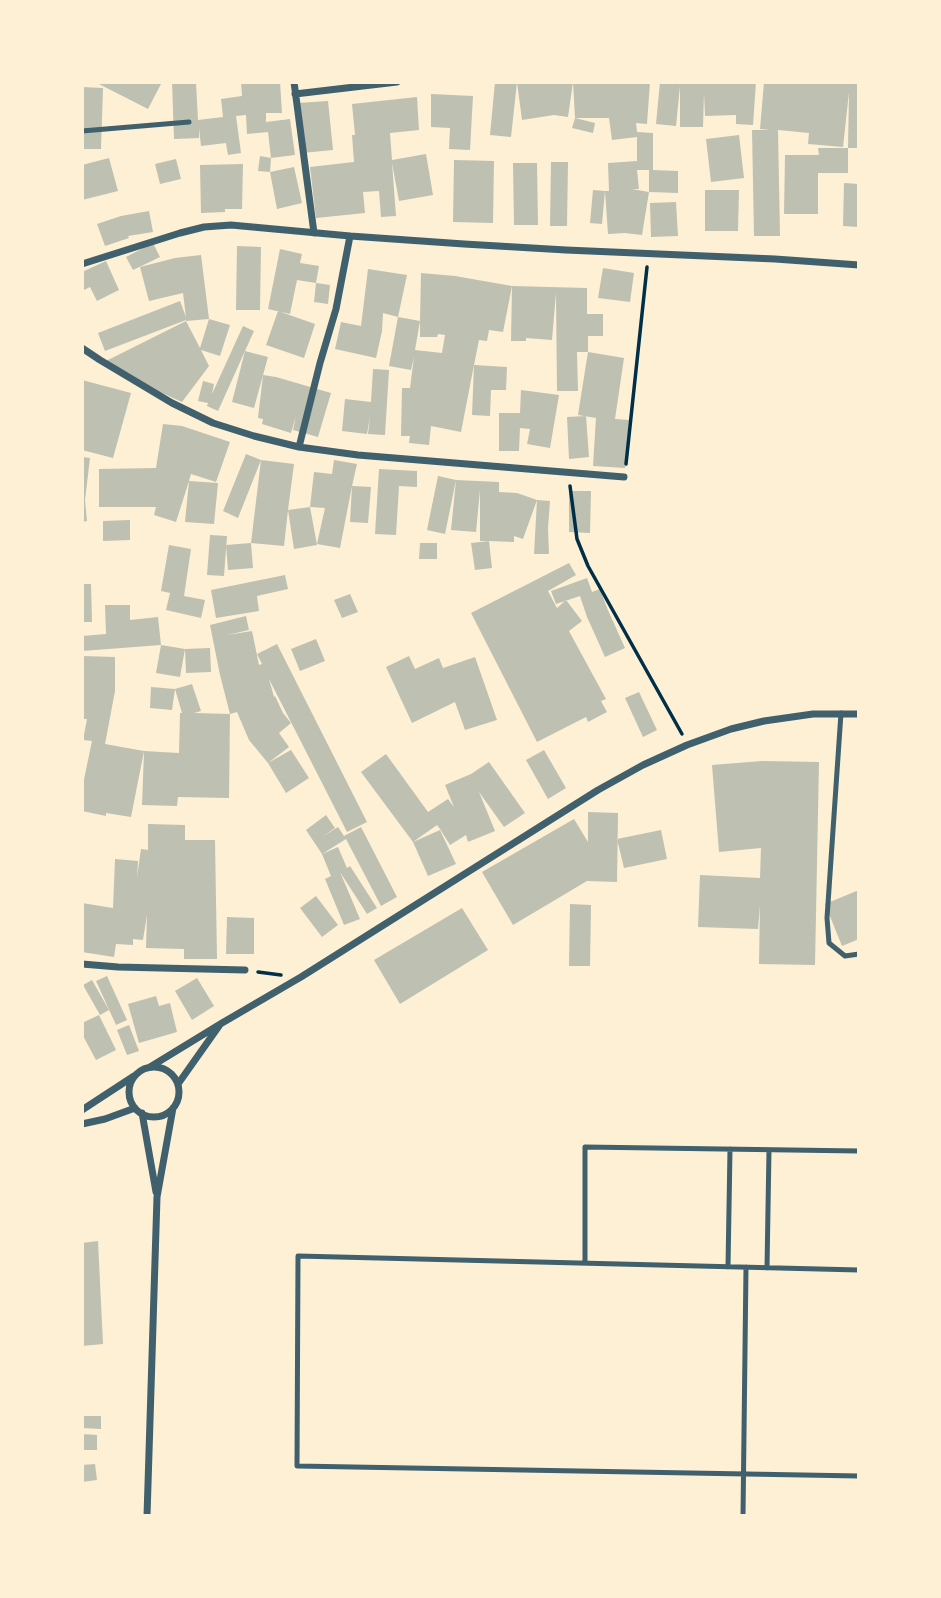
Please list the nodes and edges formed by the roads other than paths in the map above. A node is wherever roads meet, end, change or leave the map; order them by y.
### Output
1 (294, 82) edge
2 (397, 82) edge
3 (295, 94) junction
4 (189, 121) dead end
5 (82, 131) edge
6 (314, 233) junction
7 (350, 236) junction
8 (82, 264) edge
9 (859, 265) edge
10 (82, 348) edge
11 (299, 447) junction
12 (624, 477) road end
13 (841, 713) junction
14 (859, 714) edge
15 (859, 954) edge
16 (82, 964) edge
17 (245, 970) road end
18 (222, 1023) junction
19 (150, 1068) junction
20 (135, 1076) junction
21 (178, 1084) junction
22 (173, 1108) junction
23 (82, 1110) edge
24 (138, 1110) junction
25 (82, 1124) edge
26 (730, 1149) junction
27 (769, 1150) junction
28 (859, 1151) edge
29 (157, 1197) junction
30 (585, 1263) junction
31 (727, 1267) junction
32 (746, 1267) junction
33 (767, 1268) junction
34 (859, 1270) edge
35 (744, 1474) junction
36 (859, 1476) edge
37 (147, 1516) edge
38 (743, 1516) edge

1 - 3 street
2 - 3 street
3 - 6 street
4 - 5 lane
6 - 7 street
6 - 8 street
7 - 9 street
7 - 11 street
10 - 11 street
11 - 12 street
13 - 14 street
13 - 15 lane
13 - 18 street
16 - 17 street
18 - 19 street
18 - 21 street
19 - 20 street
19 - 21 street
20 - 23 street
20 - 24 street
21 - 22 street
22 - 24 street
22 - 29 street
24 - 25 street
24 - 29 street
26 - 27 lane
26 - 30 lane
26 - 31 lane
27 - 28 lane
27 - 33 lane
29 - 37 street
30 - 31 lane
30 - 35 lane
31 - 32 lane
32 - 33 lane
32 - 35 lane
33 - 34 lane
35 - 36 lane
35 - 38 lane

